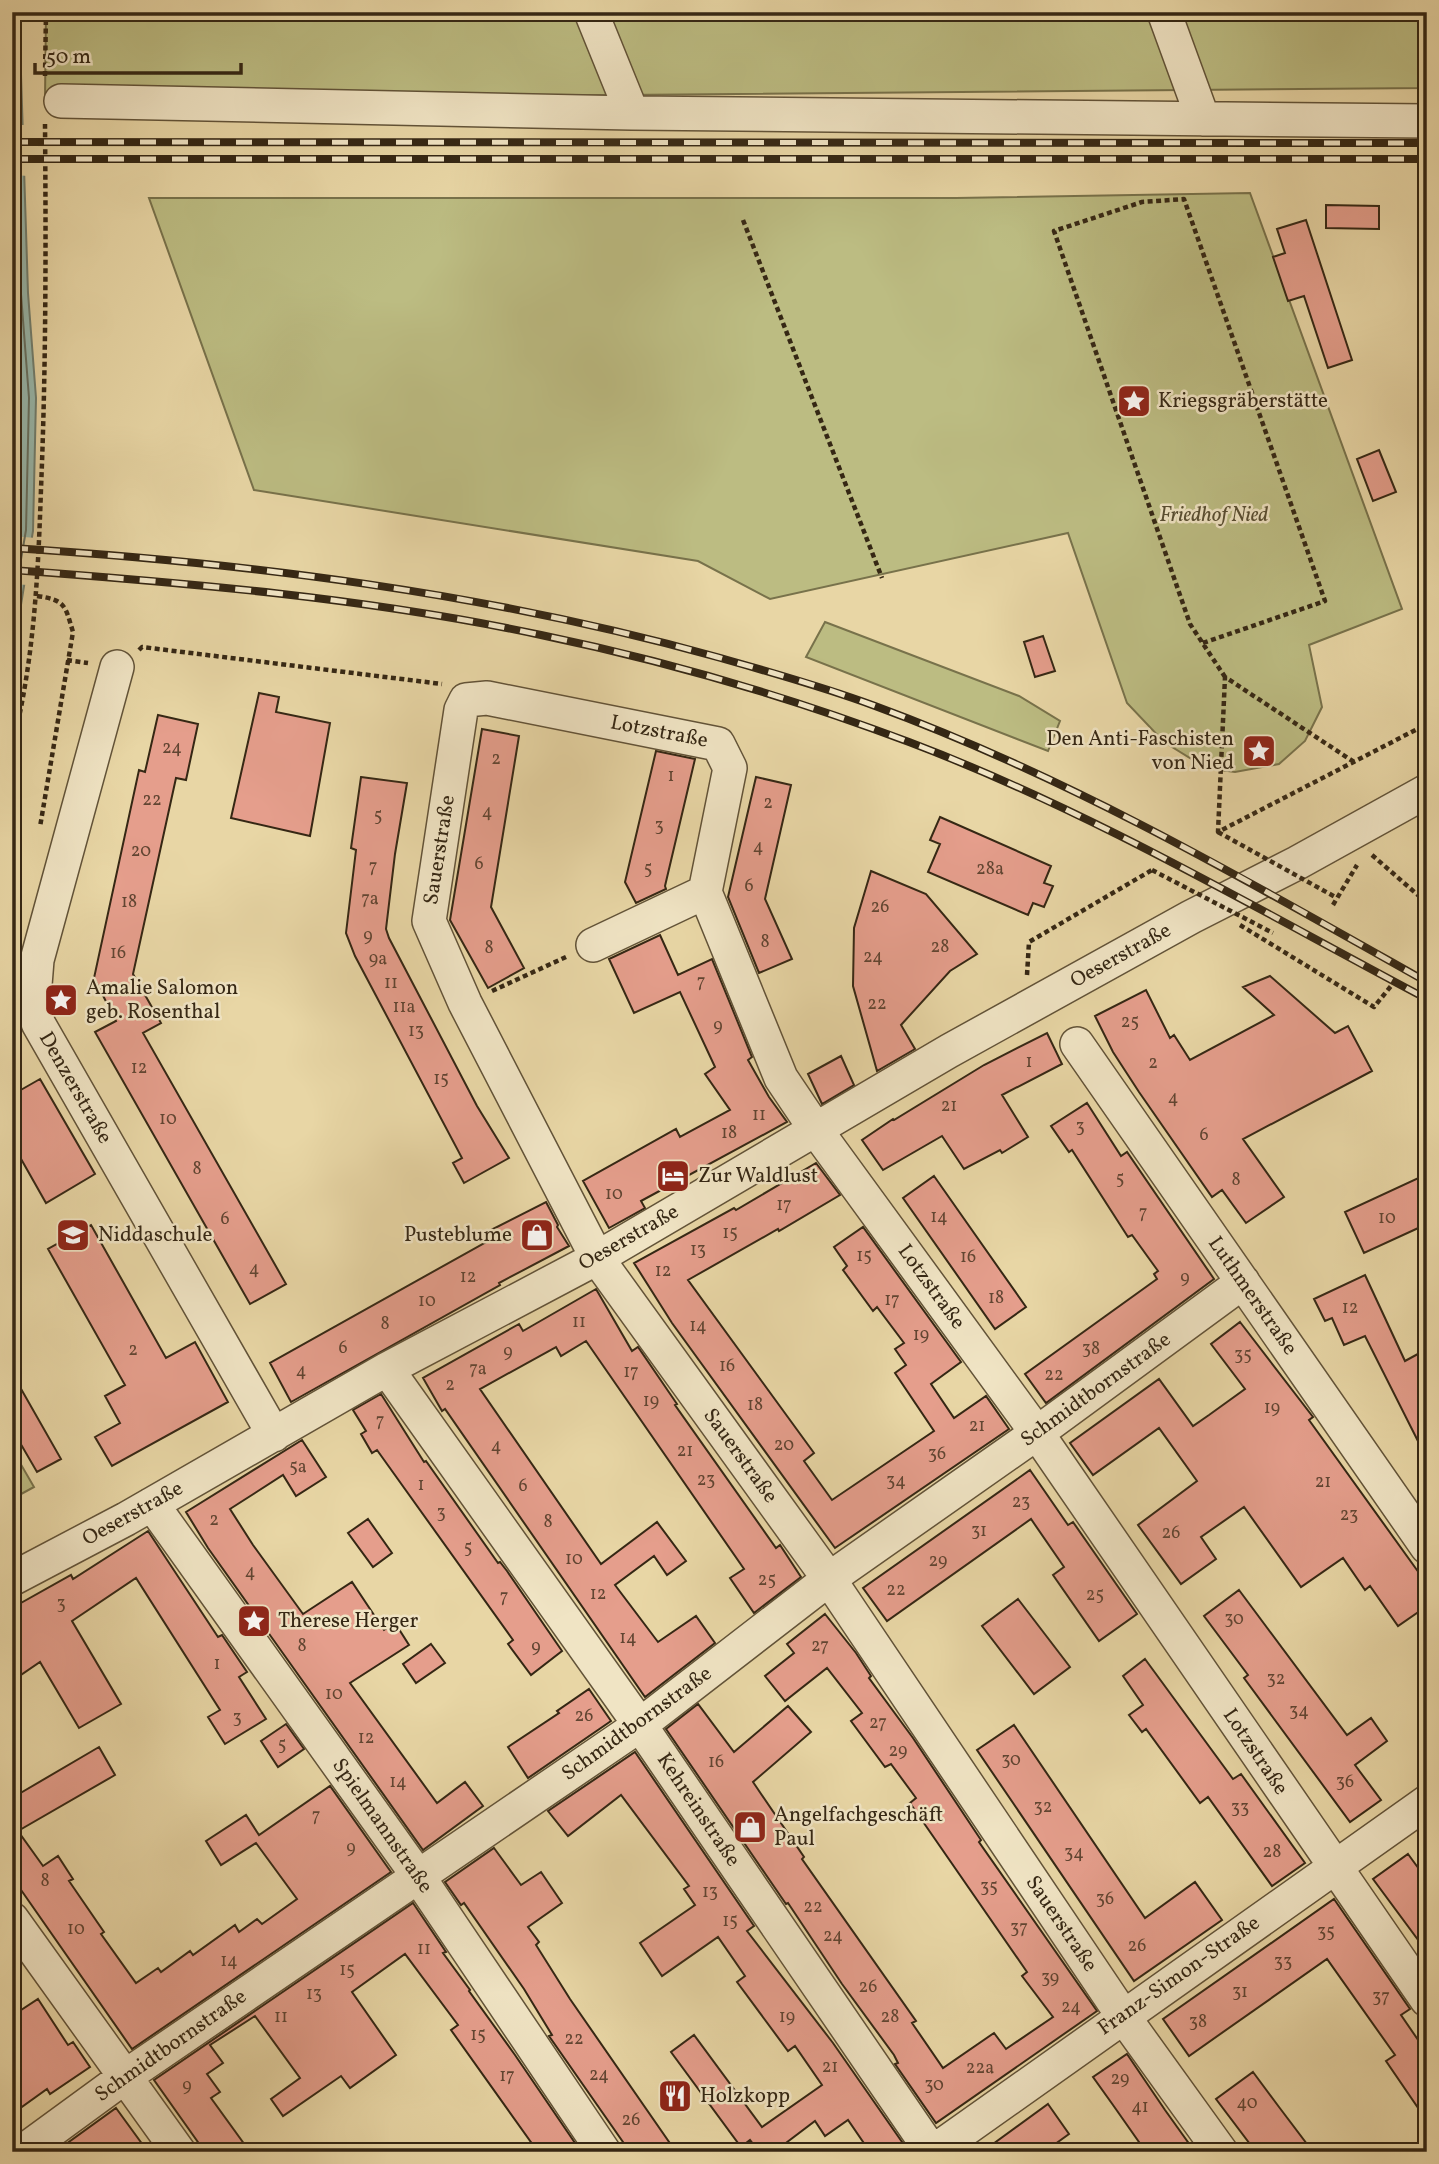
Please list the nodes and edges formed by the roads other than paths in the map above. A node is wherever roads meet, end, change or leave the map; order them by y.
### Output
1 (591, 12) edge
2 (1164, 12) edge
3 (50, 101) road end
4 (632, 113) junction
5 (1203, 120) junction
6 (1427, 121) edge
7 (117, 667) road end
8 (466, 700) joint
9 (1427, 791) edge
10 (705, 892) junction
11 (593, 945) road end
12 (1077, 1044) dead end
13 (816, 1130) junction
14 (597, 1258) junction
15 (1243, 1282) junction
16 (387, 1369) junction
17 (1037, 1433) junction
18 (274, 1435) junction
19 (152, 1504) junction
20 (1427, 1548) edge
21 (12, 1579) edge
22 (829, 1579) junction
23 (640, 1726) junction
24 (1427, 1802) edge
25 (1334, 1867) junction
26 (418, 1876) junction
27 (12, 1919) edge
28 (1427, 2000) edge
29 (1123, 2016) junction
30 (126, 2077) junction
31 (22, 2152) edge
32 (179, 2152) edge
33 (604, 2152) edge
34 (932, 2152) edge
35 (1221, 2152) edge

1 - 4 street
2 - 5 street
3 - 4 street
4 - 5 street
5 - 6 street
7 - 18 street, Denzerstraße
8 - 10 street, Lotzstraße
8 - 14 street, Sauerstraße
9 - 13 street, Oeserstraße
10 - 11 street
10 - 13 street, Lotzstraße
12 - 15 street, Luthmerstraße
13 - 14 street, Oeserstraße
13 - 17 street, Lotzstraße
14 - 16 street, Oeserstraße
14 - 22 street, Sauerstraße
15 - 17 street, Schmidtbornstraße
15 - 20 street, Luthmerstraße
16 - 18 street, Oeserstraße
16 - 23 street, Kehreinstraße
17 - 22 street, Schmidtbornstraße
17 - 25 street, Lotzstraße
18 - 19 street, Oeserstraße
19 - 21 street, Oeserstraße
19 - 26 street, Spielmannstraße
22 - 23 street, Schmidtbornstraße
22 - 29 street, Sauerstraße
23 - 26 street, Schmidtbornstraße
23 - 34 street, Kehreinstraße
24 - 25 street, Franz-Simon-Straße
25 - 28 street, Lotzstraße
25 - 29 street, Franz-Simon-Straße
26 - 30 street, Schmidtbornstraße
26 - 33 street, Spielmannstraße
27 - 30 street
29 - 34 street, Franz-Simon-Straße
29 - 35 street, Sauerstraße
30 - 31 street, Schmidtbornstraße
30 - 32 street

